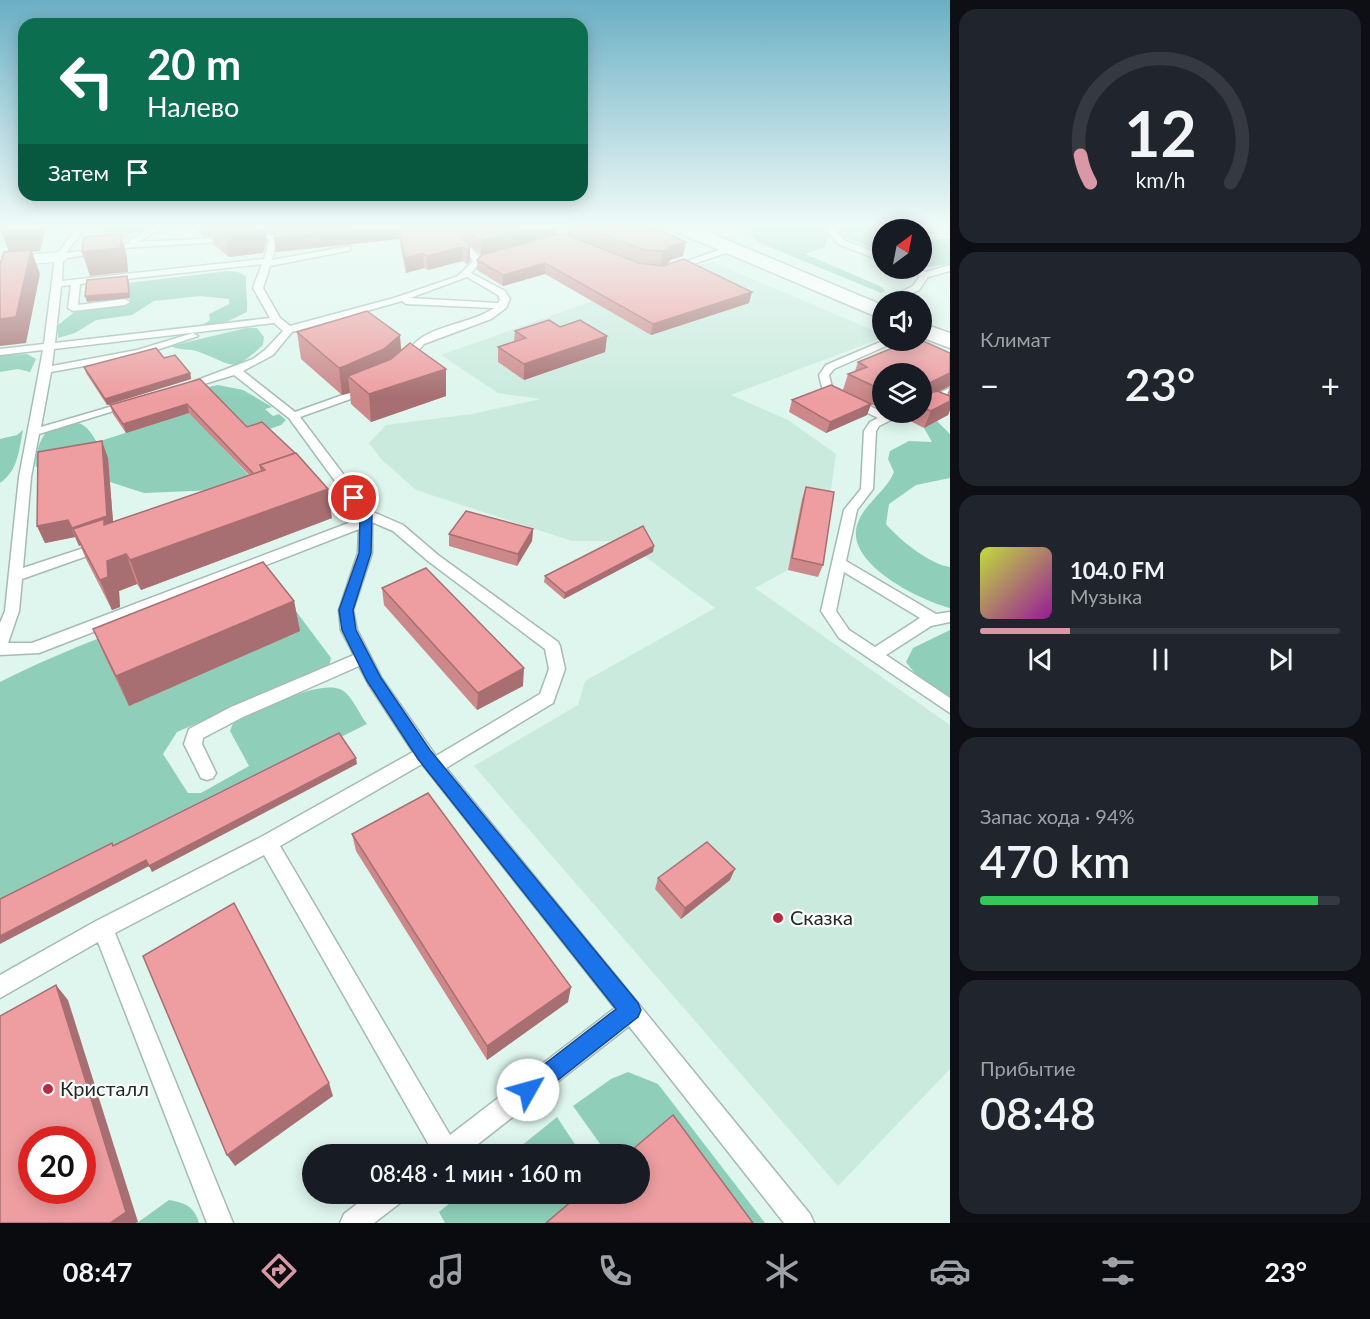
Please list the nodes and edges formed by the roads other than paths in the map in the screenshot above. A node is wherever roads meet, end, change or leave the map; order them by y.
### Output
1 (66, 283) edge
2 (76, 283) edge
3 (260, 283) edge
4 (446, 283) edge
5 (483, 283) edge
6 (819, 283) edge
7 (57, 284) joint
8 (397, 300) junction
9 (125, 302) edge
10 (872, 303) edge
11 (503, 306) junction
12 (73, 308) junction
13 (54, 310) junction
14 (276, 321) junction
15 (213, 328) junction
16 (288, 330) junction
17 (48, 347) junction
18 (872, 350) edge
19 (0, 352) edge
20 (403, 369) edge
21 (46, 370) junction
22 (236, 371) junction
23 (379, 386) edge
24 (950, 391) edge
25 (169, 392) edge
26 (147, 398) edge
27 (932, 403) edge
28 (872, 410) edge
29 (292, 416) junction
30 (876, 423) edge
31 (35, 432) junction
32 (366, 518) junction
33 (116, 541) edge
34 (839, 563) junction
35 (16, 576) junction
36 (950, 617) edge
37 (934, 620) junction
38 (0, 645) edge
39 (0, 650) edge
40 (875, 655) junction
41 (363, 658) junction
42 (950, 707) edge
43 (429, 760) junction
44 (207, 773) dead end
45 (268, 843) junction
46 (103, 928) junction
47 (0, 987) edge
48 (631, 1010) junction
49 (440, 1144) edge
50 (459, 1144) edge
51 (378, 1204) edge
52 (220, 1223) edge
53 (353, 1223) edge
54 (801, 1223) edge

1 - 7 lane
2 - 12 lane
3 - 14 lane
4 - 8 lane
5 - 11 lane
6 - 10 main road
7 - 13 lane
8 - 11 lane
8 - 16 lane
9 - 12 lane
11 - 20 lane
12 - 13 lane
13 - 17 lane
14 - 15 lane
14 - 16 lane
15 - 17 lane
15 - 21 lane
16 - 22 lane
17 - 19 lane
17 - 21 lane
18 - 28 lane
21 - 31 lane
22 - 25 lane
22 - 29 lane
23 - 29 lane
24 - 27 lane
26 - 31 lane
29 - 32 lane
30 - 34 lane
31 - 35 lane
32 - 39 lane
32 - 41 lane
32 - 43 lane
33 - 35 lane
34 - 37 lane
34 - 40 lane
35 - 38 lane
36 - 37 lane
37 - 40 lane
40 - 42 lane
41 - 43 lane
41 - 44 lane
43 - 45 lane
43 - 48 lane
45 - 46 lane
45 - 49 lane
46 - 47 lane
46 - 52 lane
48 - 50 lane
48 - 54 lane
51 - 53 lane

